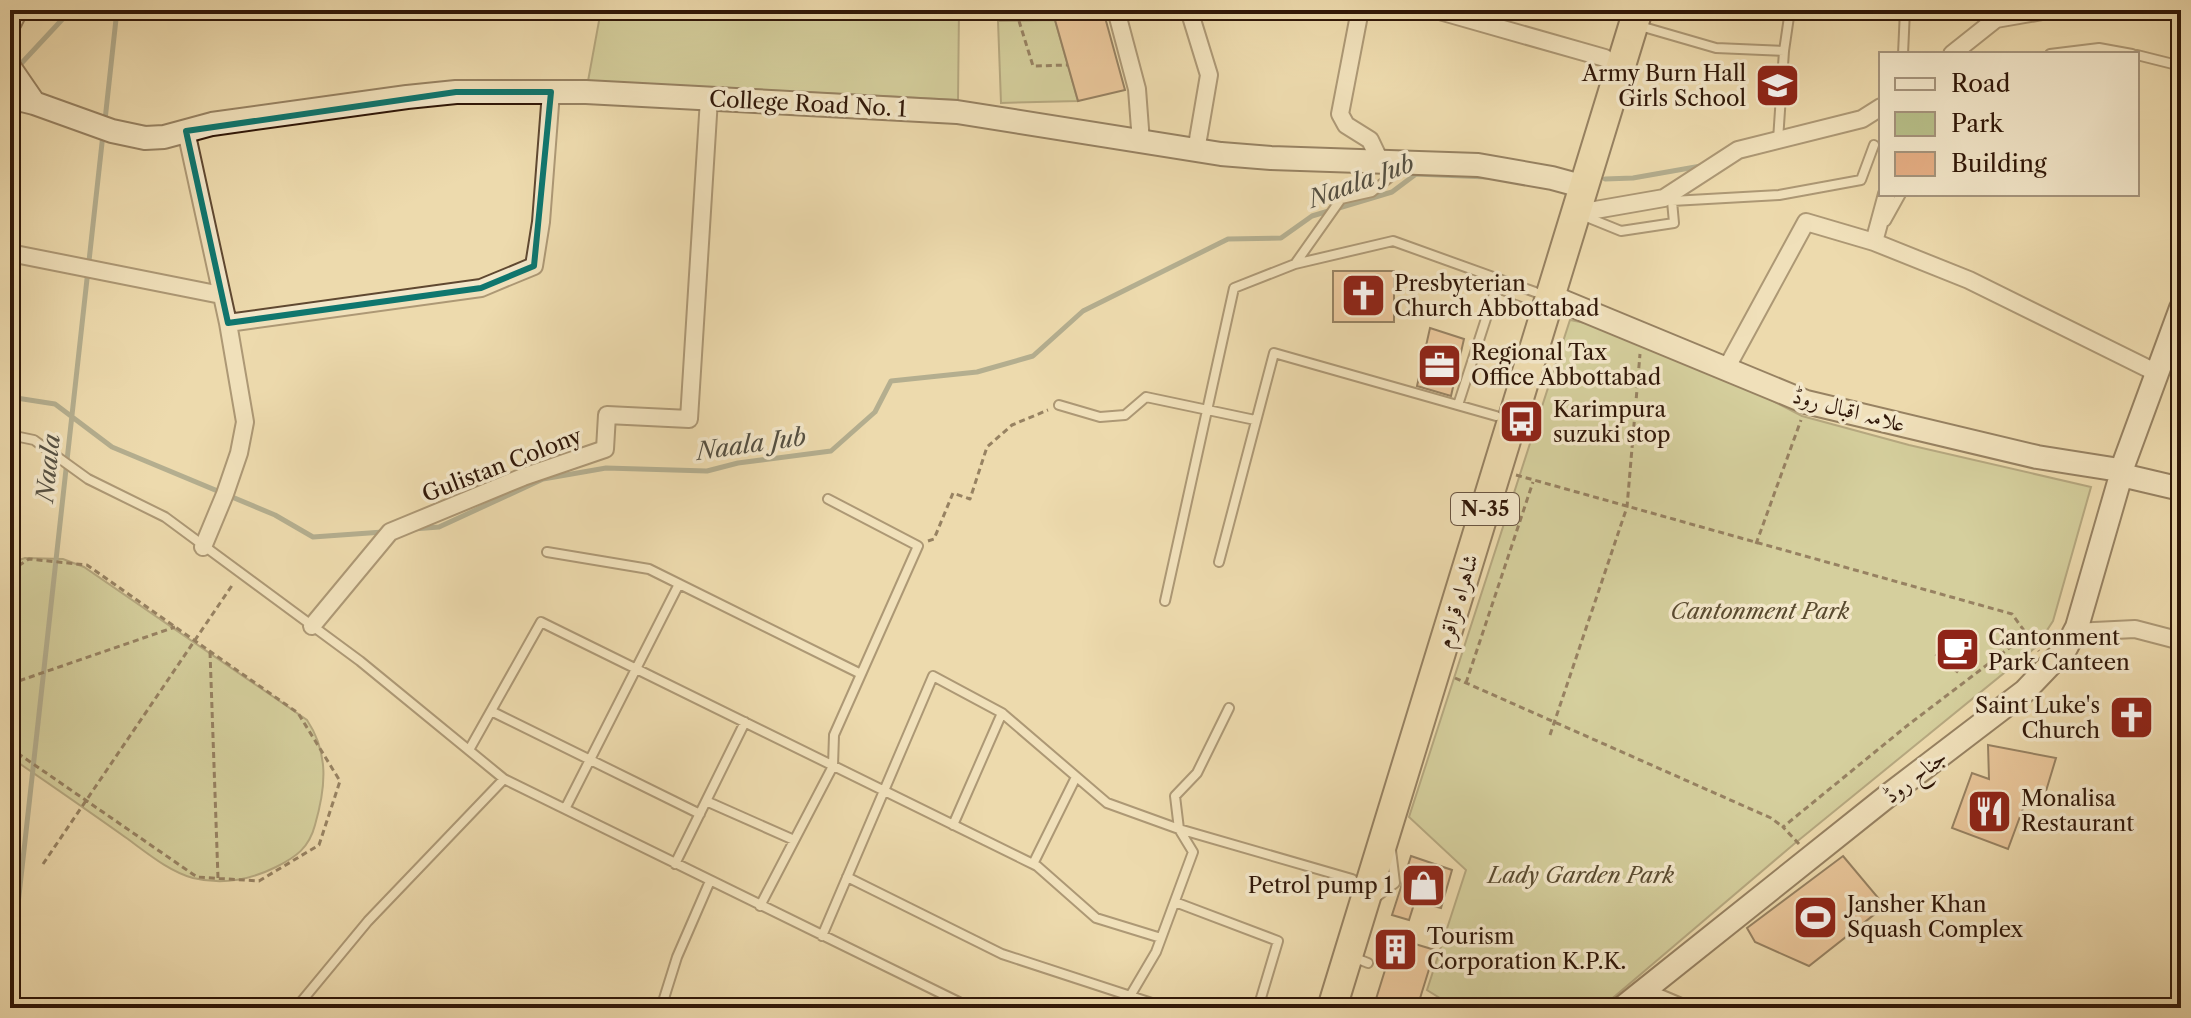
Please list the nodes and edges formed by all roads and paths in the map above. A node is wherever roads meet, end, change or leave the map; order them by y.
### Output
1 (16, 10) edge
2 (1116, 10) edge
3 (1189, 10) edge
4 (1360, 10) edge
5 (1436, 10) edge
6 (1790, 10) edge
7 (1905, 10) edge
8 (2048, 10) edge
9 (1631, 15) edge
10 (1019, 21) dead end
11 (10, 22) edge
12 (1784, 51) junction
13 (1903, 52) edge
14 (1955, 52) edge
15 (2066, 52) edge
16 (2122, 52) edge
17 (2139, 55) edge
18 (1605, 58) junction
19 (1068, 65) dead end
20 (2181, 66) edge
21 (10, 68) edge
22 (551, 92) junction
23 (709, 99) junction
24 (10, 102) edge
25 (34, 103) junction
26 (1879, 108) edge
27 (186, 131) junction
28 (1778, 140) junction
29 (1141, 142) junction
30 (1874, 145) dead end
31 (1196, 151) junction
32 (1380, 161) junction
33 (1408, 162) junction
34 (1577, 194) junction
35 (1886, 196) edge
36 (1900, 196) edge
37 (1874, 242) junction
38 (10, 253) edge
39 (1295, 264) junction
40 (221, 295) junction
41 (1539, 300) junction
42 (2181, 308) edge
43 (228, 323) junction
44 (1642, 334) junction
45 (1726, 369) junction
46 (2157, 373) junction
47 (1059, 405) joint
48 (1458, 405) junction
49 (1207, 410) junction
50 (1496, 416) junction
51 (1802, 416) dead end
52 (1255, 420) junction
53 (10, 435) edge
54 (2122, 473) junction
55 (1519, 477) dead end
56 (1534, 481) junction
57 (2181, 489) edge
58 (828, 499) dead end
59 (1627, 507) junction
60 (1756, 544) junction
61 (918, 546) junction
62 (203, 547) junction
63 (547, 552) dead end
64 (1219, 562) dead end
65 (10, 571) edge
66 (239, 574) junction
67 (679, 584) junction
68 (1165, 601) dead end
69 (312, 626) junction
70 (175, 627) junction
71 (2074, 632) junction
72 (2027, 635) junction
73 (194, 640) junction
74 (2181, 641) edge
75 (210, 652) junction
76 (2048, 667) junction
77 (637, 669) junction
78 (861, 674) junction
79 (1455, 678) dead end
80 (1466, 683) junction
81 (10, 684) edge
82 (1229, 708) dead end
83 (491, 711) junction
84 (1002, 713) junction
85 (745, 722) junction
86 (1554, 722) junction
87 (1550, 735) dead end
88 (10, 748) edge
89 (469, 750) junction
90 (590, 760) junction
91 (833, 766) junction
92 (1076, 777) junction
93 (504, 779) junction
94 (884, 791) junction
95 (86, 800) junction
96 (706, 801) junction
97 (565, 809) junction
98 (700, 814) junction
99 (953, 825) junction
100 (1783, 827) junction
101 (1179, 829) junction
102 (794, 840) junction
103 (1810, 861) junction
104 (43, 864) dead end
105 (675, 864) junction
106 (1033, 864) junction
107 (847, 877) junction
108 (218, 878) junction
109 (1352, 879) junction
110 (710, 881) junction
111 (1175, 902) junction
112 (760, 906) junction
113 (822, 936) junction
114 (1161, 938) junction
115 (1643, 991) junction
116 (1129, 997) junction
117 (296, 1008) edge
118 (661, 1008) edge
119 (971, 1008) edge
120 (1123, 1008) edge
121 (1167, 1008) edge
122 (1258, 1008) edge
123 (1313, 1008) edge
124 (1332, 1008) edge
125 (1622, 1008) edge
126 (1683, 1008) edge

1 - 11 main road
2 - 29 street
3 - 31 street
4 - 32 street
5 - 18 street
6 - 12 lane
7 - 13 lane
8 - 14 street
9 - 12 lane
9 - 18 highway, شاہراہ قراقرم / N-35
9 - 34 highway, شاہراہ قراقرم / N-35
10 - 19 path
12 - 28 lane
15 - 16 lane
17 - 20 lane
18 - 34 highway, شاہراہ قراقرم / N-35
21 - 25 main road
22 - 23 main road, College Road No. 1
22 - 27 main road, College Road No. 1
22 - 43 street
23 - 29 main road, College Road No. 1
23 - 69 street, Gulistan Colony
24 - 25 main road, College Road No. 1
25 - 27 main road, College Road No. 1
26 - 28 street
27 - 40 street
28 - 34 street
29 - 31 main road, College Road No. 1
30 - 34 lane
31 - 32 main road, College Road No. 1
32 - 33 main road, College Road No. 1
33 - 34 main road, College Road No. 1
33 - 39 lane
34 - 41 highway, شاہراہ قراقرم / N-35
35 - 37 street
36 - 37 lane
37 - 45 street
37 - 46 street
38 - 40 street
39 - 41 lane
39 - 49 lane
40 - 43 street
41 - 44 main road, علامہ اقبال روڈ
41 - 48 lane
41 - 50 highway, شاہراہ قراقرم / N-35
41 - 124 highway, شاہراہ قراقرم / N-35
42 - 46 main road, جناح روڈ
43 - 62 street
44 - 45 main road, علامہ اقبال روڈ
44 - 59 path
45 - 54 main road, علامہ اقبال روڈ
46 - 54 main road, جناح روڈ
47 - 49 lane
47 - 61 path
48 - 50 lane
48 - 52 lane
49 - 52 lane
49 - 68 lane
50 - 109 highway, شاہراہ قراقرم / N-35
51 - 60 path
52 - 64 lane
53 - 62 lane
54 - 57 main road, علامہ اقبال روڈ
54 - 71 main road, جناح روڈ
55 - 56 path
56 - 59 path
56 - 80 path
58 - 61 lane
59 - 60 path
59 - 86 path
60 - 72 path
61 - 78 lane
62 - 66 lane
63 - 67 lane
65 - 70 path
66 - 69 lane
66 - 73 path
67 - 77 lane
67 - 78 lane
69 - 89 lane
70 - 73 path
70 - 81 path
71 - 74 street
71 - 76 main road, جناح روڈ
72 - 76 path
72 - 100 path
73 - 75 path
73 - 95 path
75 - 108 path
75 - 108 path
76 - 103 main road, جناح روڈ
77 - 83 lane
77 - 85 lane
77 - 90 lane
78 - 91 lane
79 - 80 path
80 - 86 path
82 - 101 lane
83 - 89 lane
83 - 90 lane
84 - 92 lane
84 - 94 lane
84 - 99 lane
85 - 91 lane
85 - 96 lane
86 - 87 path
86 - 100 path
88 - 95 path
89 - 93 lane
90 - 97 lane
90 - 98 lane
91 - 94 lane
91 - 102 lane
92 - 101 lane
92 - 106 lane
93 - 97 lane
93 - 117 lane
94 - 99 lane
94 - 107 lane
95 - 104 path
95 - 108 path
96 - 98 lane
96 - 102 lane
97 - 105 lane
98 - 105 lane
99 - 106 lane
100 - 103 path
101 - 109 lane
101 - 111 lane
102 - 112 lane
103 - 115 main road, جناح روڈ
105 - 110 lane
106 - 114 lane
107 - 113 lane
107 - 116 lane
109 - 123 highway, شاہراہ قراقرم / N-35
110 - 112 lane
110 - 118 lane
111 - 114 lane
111 - 122 lane
112 - 113 lane
113 - 119 lane
114 - 116 lane
115 - 125 main road, جناح روڈ
115 - 126 street
116 - 120 lane
116 - 121 lane

